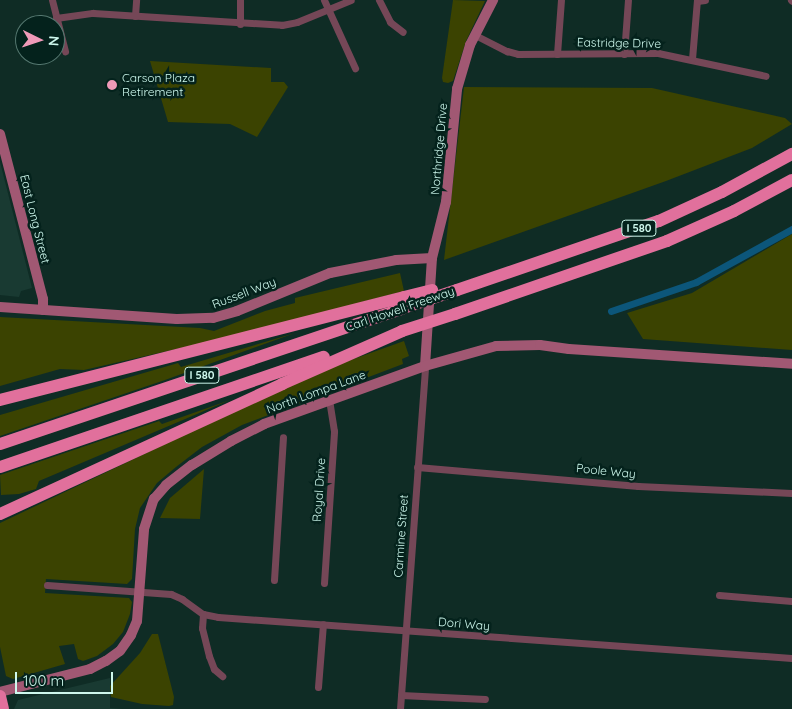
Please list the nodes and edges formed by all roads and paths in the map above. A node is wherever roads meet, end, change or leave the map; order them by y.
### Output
1 (52, 0) edge
2 (136, 0) edge
3 (240, 0) edge
4 (324, 0) edge
5 (351, 0) edge
6 (379, 0) edge
7 (493, 0) edge
8 (561, 0) edge
9 (628, 0) edge
10 (705, 0) edge
11 (697, 1) edge
12 (329, 10) junction
13 (55, 15) edge
14 (134, 16) junction
15 (65, 17) edge
16 (240, 24) junction
17 (403, 32) dead end
18 (475, 35) junction
19 (557, 54) junction
20 (624, 54) junction
21 (692, 59) junction
22 (355, 68) dead end
23 (766, 76) dead end
24 (0, 134) edge
25 (792, 154) edge
26 (792, 180) edge
27 (432, 258) junction
28 (404, 302) junction
29 (0, 307) edge
30 (43, 310) junction
31 (402, 332) junction
32 (792, 364) edge
33 (425, 366) junction
34 (16, 398) junction
35 (0, 400) edge
36 (329, 400) junction
37 (0, 404) edge
38 (283, 437) dead end
39 (0, 444) edge
40 (0, 466) edge
41 (417, 467) junction
42 (43, 493) junction
43 (792, 493) edge
44 (0, 502) edge
45 (0, 514) edge
46 (274, 580) dead end
47 (324, 583) dead end
48 (47, 585) dead end
49 (140, 591) junction
50 (719, 595) dead end
51 (792, 601) edge
52 (203, 614) junction
53 (322, 624) junction
54 (406, 630) junction
55 (792, 658) edge
56 (222, 676) dead end
57 (318, 687) dead end
58 (0, 692) edge
59 (401, 695) junction
60 (0, 696) edge
61 (485, 699) dead end
62 (3, 709) edge
63 (400, 709) edge

1 - 13 street
2 - 14 street
3 - 16 street
4 - 12 street
5 - 12 street
6 - 17 street
7 - 18 street, Northridge Drive
8 - 19 street
9 - 20 street
10 - 11 street
11 - 21 street
12 - 16 street
12 - 22 street
14 - 15 street
14 - 16 street
18 - 19 street, Eastridge Drive
18 - 27 street, Northridge Drive
19 - 20 street, Eastridge Drive
20 - 21 street, Eastridge Drive
21 - 23 street, Eastridge Drive
24 - 30 street, East Long Street
25 - 28 highway, I 580, bridge
26 - 31 highway, Carl Howell Freeway / I 580, bridge
27 - 30 street, Russell Way
27 - 33 street, Northridge Drive
28 - 34 highway
28 - 39 highway, Carl Howell Freeway / I 580
29 - 30 street, Russell Way
31 - 40 highway, Carl Howell Freeway / I 580
31 - 42 highway
32 - 33 street, North Lompa Lane
33 - 36 street, North Lompa Lane
33 - 41 street, Carmine Street
34 - 35 highway
34 - 37 highway
36 - 47 street, Royal Drive
36 - 49 street, North Lompa Lane
38 - 46 street
41 - 43 street, Poole Way
41 - 54 street, Carmine Street
42 - 44 highway
42 - 45 highway
48 - 49 street, Dori Way
49 - 52 street, Dori Way
49 - 58 street, North Lompa Lane
50 - 51 street
52 - 53 street, Dori Way
52 - 56 street
53 - 54 street, Dori Way
53 - 57 street
54 - 55 street, Dori Way
54 - 59 street, Carmine Street
59 - 61 street
59 - 63 street, Carmine Street
60 - 62 highway

